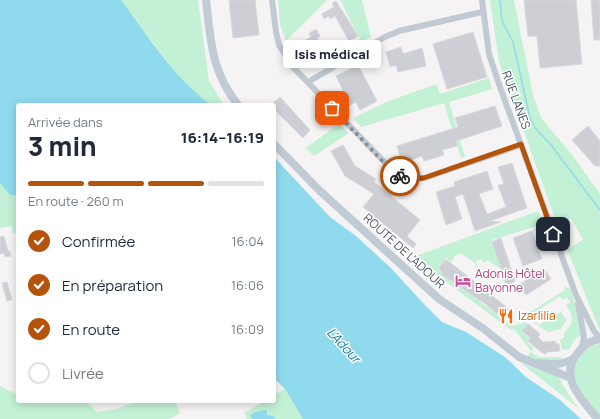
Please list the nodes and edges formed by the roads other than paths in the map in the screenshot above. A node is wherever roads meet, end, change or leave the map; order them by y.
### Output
1 (206, 0) edge
2 (272, 0) edge
3 (482, 0) edge
4 (482, 12) junction
5 (308, 82) junction
6 (236, 103) edge
7 (521, 144) junction
8 (276, 146) edge
9 (576, 295) junction
10 (600, 338) edge
11 (582, 347) junction
12 (574, 358) junction
13 (529, 362) junction
14 (571, 378) junction
15 (598, 419) edge

1 - 6 main road
2 - 5 street
3 - 4 street, RUE LANES
4 - 5 street
4 - 7 street, RUE LANES
5 - 7 street
7 - 9 street, RUE LANES
8 - 13 main road, ROUTE DE L'ADOUR
9 - 10 street, RUE LANES
9 - 11 street, RUE LANES
10 - 11 main road
11 - 12 main road
12 - 13 main road, ROUTE DE L'ADOUR
12 - 14 main road
13 - 14 main road, ROUTE DE L'ADOUR
14 - 15 main road

